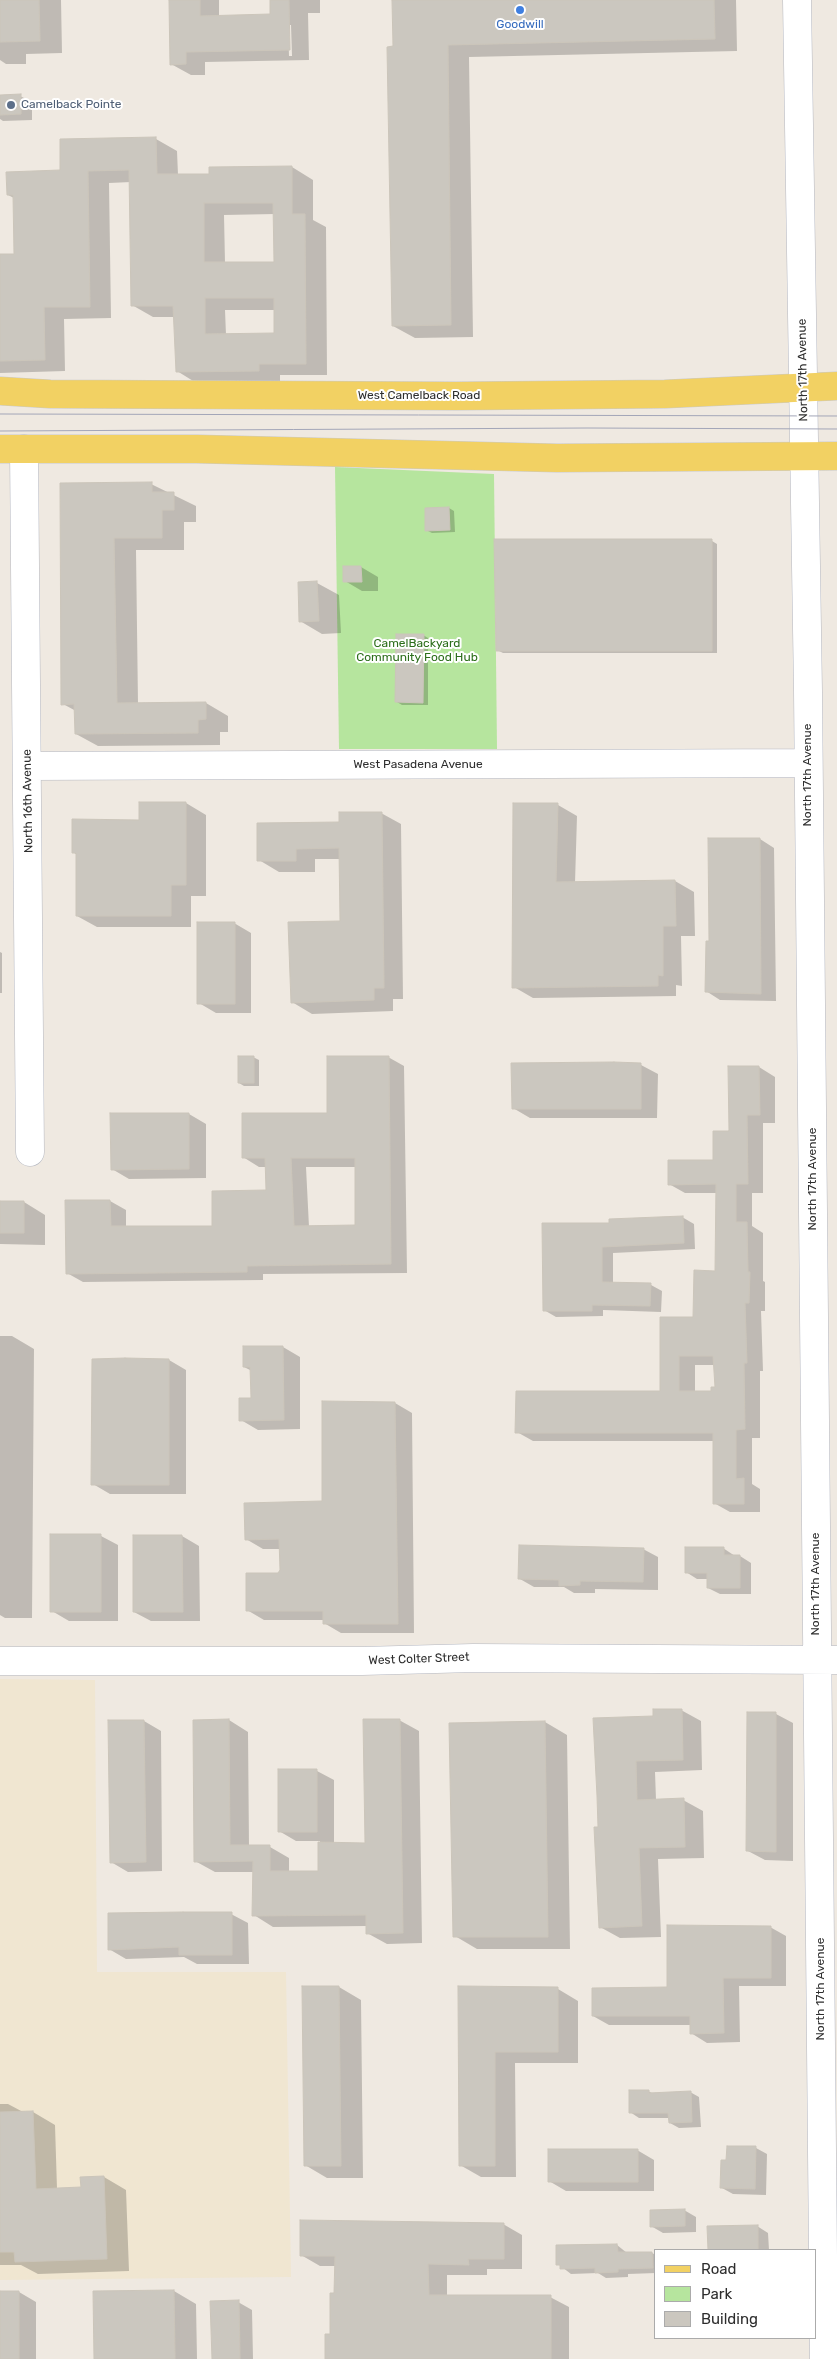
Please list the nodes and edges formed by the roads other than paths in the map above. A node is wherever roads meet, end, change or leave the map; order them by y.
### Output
1 (797, 0) edge
2 (837, 386) edge
3 (803, 387) junction
4 (0, 392) edge
5 (12, 449) edge
6 (804, 456) junction
7 (837, 456) edge
8 (808, 763) junction
9 (28, 766) junction
10 (30, 1152) dead end
11 (827, 1660) edge
12 (0, 1661) edge
13 (824, 2359) edge

1 - 3 street, North 17th Avenue
2 - 3 main road, West Camelback Road
3 - 4 main road, West Camelback Road
3 - 6 street, North 17th Avenue
5 - 6 main road
5 - 9 street, North 16th Avenue
6 - 7 main road
6 - 8 street, North 17th Avenue
8 - 9 street, West Pasadena Avenue
8 - 11 street, North 17th Avenue
9 - 10 street, North 16th Avenue
11 - 12 street, West Colter Street
11 - 13 street, North 17th Avenue

